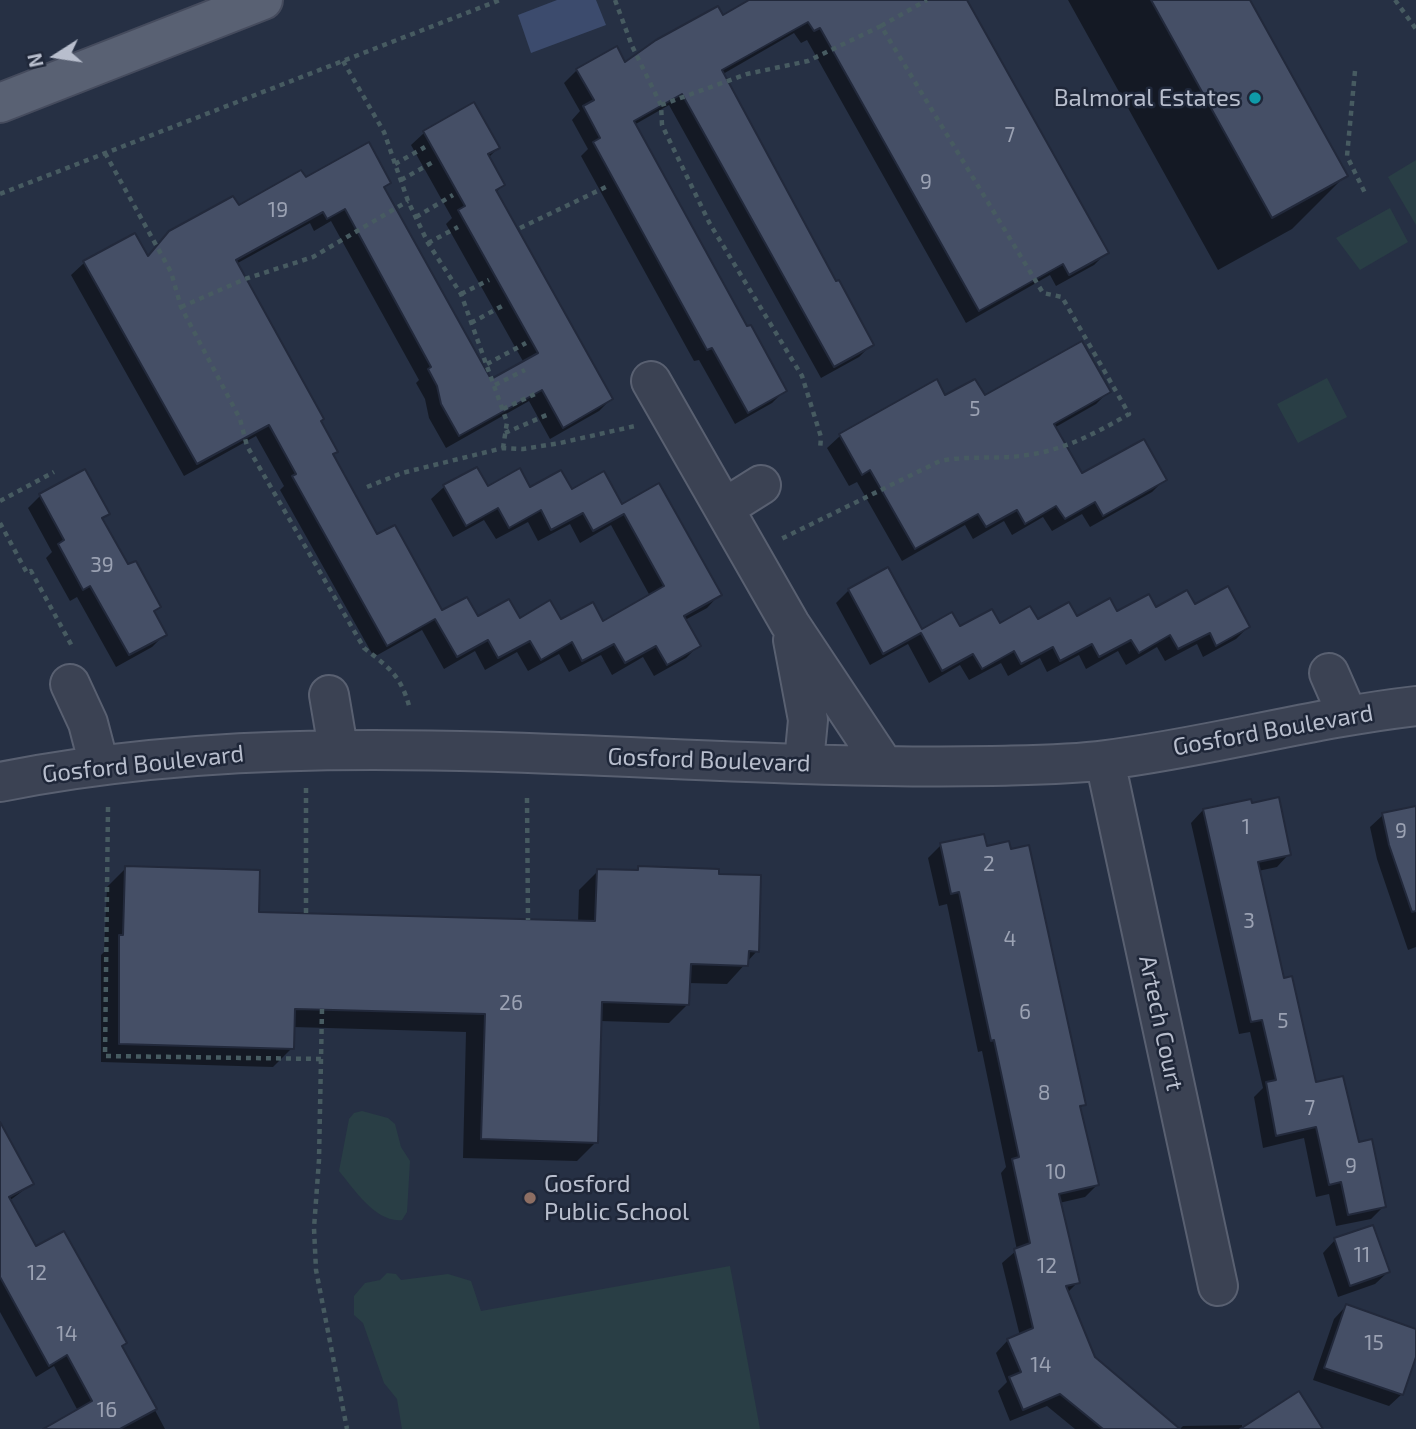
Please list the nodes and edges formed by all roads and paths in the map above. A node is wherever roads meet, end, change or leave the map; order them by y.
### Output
1 (263, 0) edge
2 (500, 0) edge
3 (615, 0) edge
4 (928, 0) edge
5 (1395, 0) edge
6 (881, 26) junction
7 (1416, 29) edge
8 (343, 61) junction
9 (1355, 71) dead end
10 (0, 103) edge
11 (661, 105) junction
12 (425, 148) dead end
13 (105, 153) junction
14 (433, 162) dead end
15 (395, 164) junction
16 (401, 180) junction
17 (608, 186) dead end
18 (1365, 193) dead end
19 (0, 194) edge
20 (453, 195) dead end
21 (408, 201) junction
22 (416, 217) junction
23 (458, 227) dead end
24 (520, 228) dead end
25 (428, 243) junction
26 (489, 280) dead end
27 (461, 294) junction
28 (502, 306) dead end
29 (181, 307) junction
30 (471, 323) junction
31 (526, 343) dead end
32 (487, 364) junction
33 (525, 370) dead end
34 (652, 381) dead end
35 (495, 385) junction
36 (537, 393) dead end
37 (503, 409) junction
38 (549, 414) dead end
39 (671, 417) junction
40 (505, 433) junction
41 (503, 448) junction
42 (820, 450) dead end
43 (54, 472) dead end
44 (761, 485) dead end
45 (368, 487) dead end
46 (0, 501) edge
47 (726, 507) junction
48 (0, 523) edge
49 (770, 544) dead end
50 (790, 624) junction
51 (72, 668) joint
52 (1329, 673) dead end
53 (329, 695) dead end
54 (1416, 706) edge
55 (410, 709) dead end
56 (1347, 714) junction
57 (322, 749) junction
58 (1105, 761) junction
59 (804, 762) junction
60 (883, 764) junction
61 (99, 765) junction
62 (0, 782) edge
63 (527, 798) dead end
64 (108, 807) dead end
65 (306, 913) dead end
66 (528, 920) dead end
67 (322, 1009) dead end
68 (321, 1059) junction
69 (1218, 1286) dead end
70 (347, 1429) edge

1 - 10 main road
2 - 8 path
3 - 11 path
4 - 6 path
5 - 7 path
6 - 11 path
6 - 49 path
8 - 13 path
8 - 15 path
9 - 18 path
11 - 42 path
12 - 15 path
13 - 19 path
13 - 29 path
14 - 16 path
15 - 16 path
16 - 21 path
17 - 24 path
20 - 22 path
21 - 22 path
21 - 29 path
22 - 25 path
23 - 25 path
25 - 27 path
26 - 27 path
27 - 30 path
28 - 30 path
29 - 55 path
30 - 32 path
31 - 32 path
32 - 35 path
33 - 35 path
34 - 39 street
35 - 37 path
36 - 37 path
37 - 40 path
38 - 40 path
39 - 41 path
39 - 47 street
40 - 41 path
41 - 45 path
43 - 46 path
44 - 47 street
47 - 50 street
48 - 51 path
50 - 59 street
50 - 60 street
51 - 61 street
52 - 56 street
53 - 57 street
54 - 56 street, Gosford Boulevard
56 - 58 street, Gosford Boulevard
57 - 59 street, Gosford Boulevard
57 - 61 street, Gosford Boulevard
57 - 65 path
58 - 60 street, Gosford Boulevard
58 - 69 street, Artech Court
59 - 60 street, Gosford Boulevard
61 - 62 street, Gosford Boulevard
63 - 66 path
64 - 68 path
67 - 68 path
68 - 70 path

